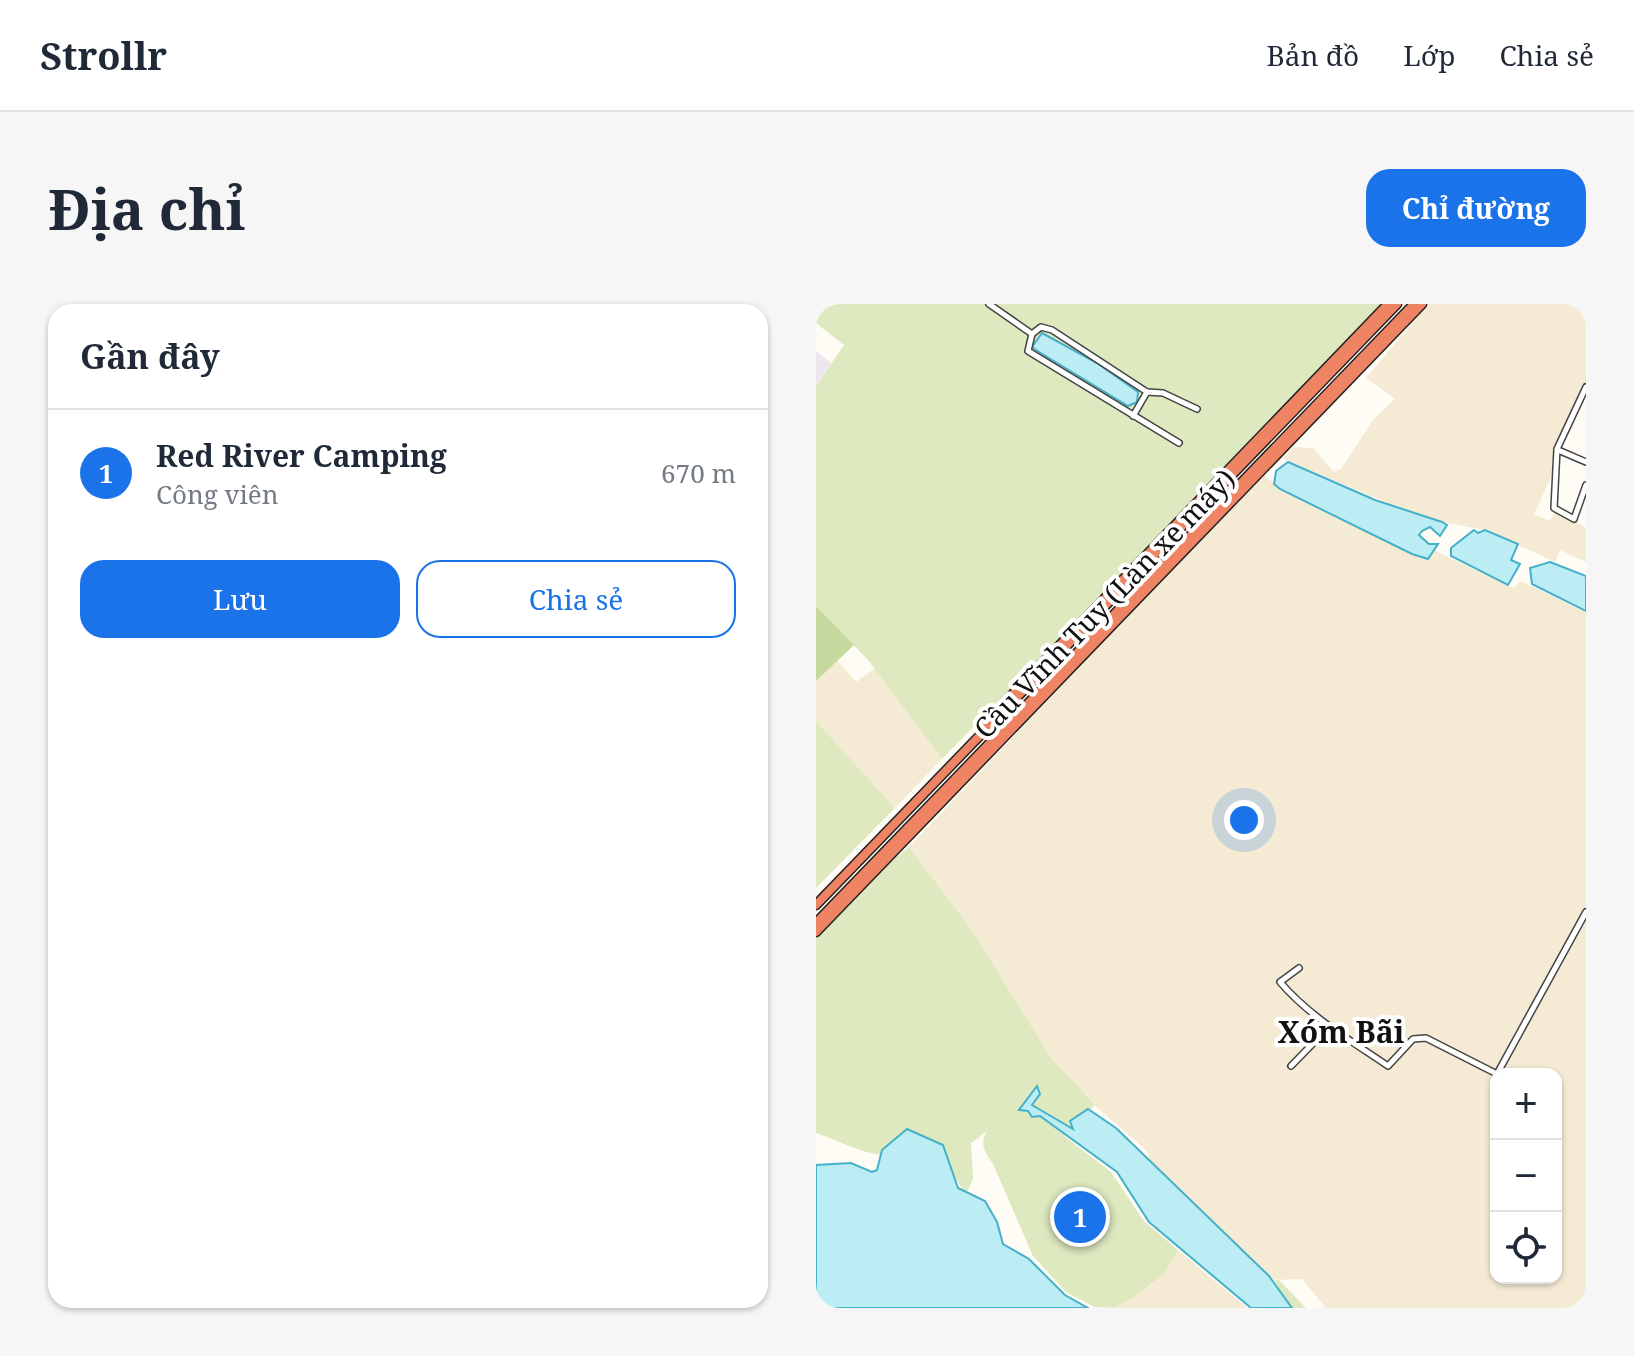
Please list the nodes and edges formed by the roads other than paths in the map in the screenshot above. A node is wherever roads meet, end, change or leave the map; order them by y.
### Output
1 (989, 304) edge
2 (1388, 304) edge
3 (1397, 304) edge
4 (1414, 304) edge
5 (1422, 304) edge
6 (1032, 334) junction
7 (1586, 387) edge
8 (1147, 392) junction
9 (1197, 409) dead end
10 (1133, 416) junction
11 (1179, 443) dead end
12 (1557, 449) junction
13 (1586, 462) edge
14 (1586, 485) edge
15 (816, 897) edge
16 (816, 905) edge
17 (1586, 912) edge
18 (816, 923) edge
19 (816, 932) edge
20 (1299, 968) dead end
21 (1329, 1027) junction
22 (1291, 1066) dead end

1 - 6 street
2 - 15 highway, Cầu Vĩnh Tuy (Làn xe máy)
3 - 16 highway
4 - 18 highway
5 - 19 highway, Cầu Vĩnh Tuy (Làn xe máy)
6 - 8 street
6 - 10 street
7 - 12 street
8 - 9 street
8 - 10 street
10 - 11 street
12 - 13 street
12 - 14 street
17 - 21 street
20 - 21 street
21 - 22 street

